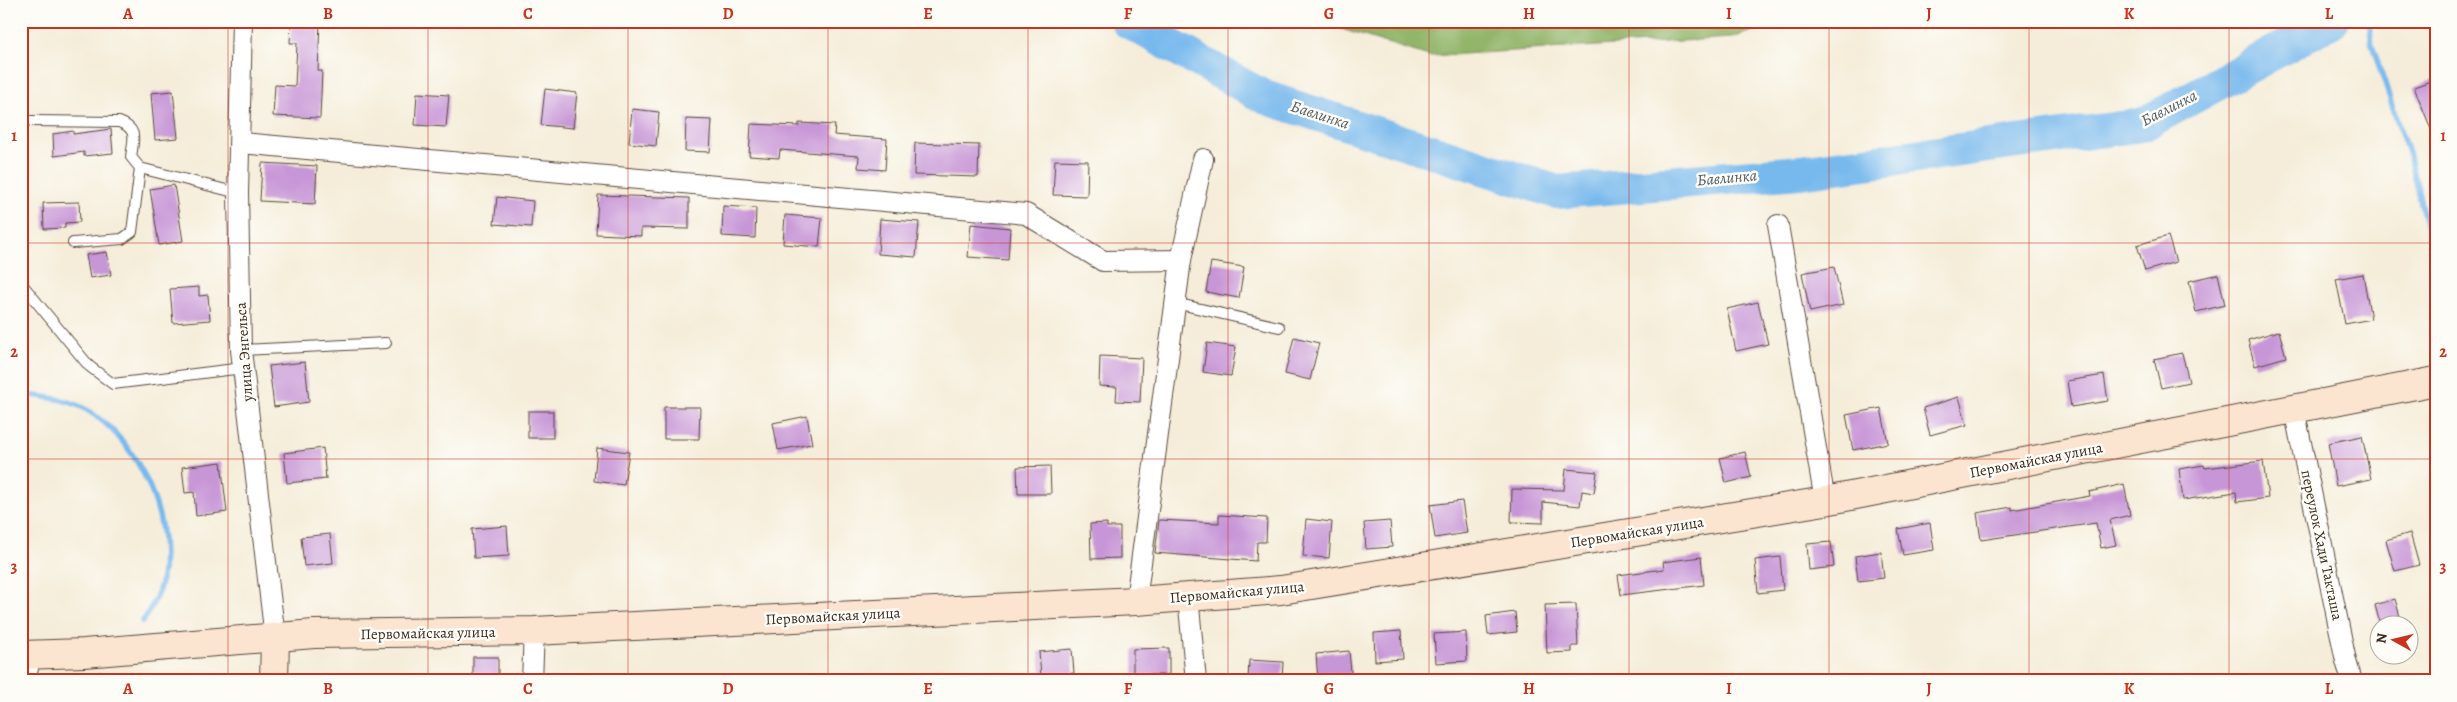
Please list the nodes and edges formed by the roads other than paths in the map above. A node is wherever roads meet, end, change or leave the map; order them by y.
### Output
1 (242, 21) edge
2 (31, 121) dead end
3 (241, 143) junction
4 (1203, 159) dead end
5 (140, 168) junction
6 (238, 193) junction
7 (1778, 225) dead end
8 (73, 243) dead end
9 (1181, 260) junction
10 (21, 283) edge
11 (1176, 303) junction
12 (1279, 326) dead end
13 (386, 343) dead end
14 (242, 359) junction
15 (2436, 381) edge
16 (2294, 409) junction
17 (1825, 501) junction
18 (1188, 596) junction
19 (1136, 601) junction
20 (534, 632) junction
21 (275, 638) junction
22 (29, 655) edge
23 (30, 681) edge
24 (274, 681) edge
25 (532, 681) edge
26 (1196, 681) edge
27 (2352, 681) edge

1 - 3 street, улица Энгельса
2 - 5 lane
3 - 6 street, улица Энгельса
3 - 9 street
4 - 9 street
5 - 6 lane
5 - 8 lane
6 - 14 street, улица Энгельса
7 - 17 street
9 - 11 street
10 - 14 lane
11 - 12 lane
11 - 19 street
13 - 14 lane
14 - 21 street, улица Энгельса
15 - 16 street, Первомайская улица
16 - 17 street, Первомайская улица
16 - 27 street, переулок Хади Такташа
17 - 18 street, Первомайская улица
18 - 19 street, Первомайская улица
18 - 26 street
19 - 20 street, Первомайская улица
20 - 21 street, Первомайская улица
20 - 25 street
21 - 22 street, Первомайская улица
21 - 24 street, улица Энгельса
22 - 23 lane

